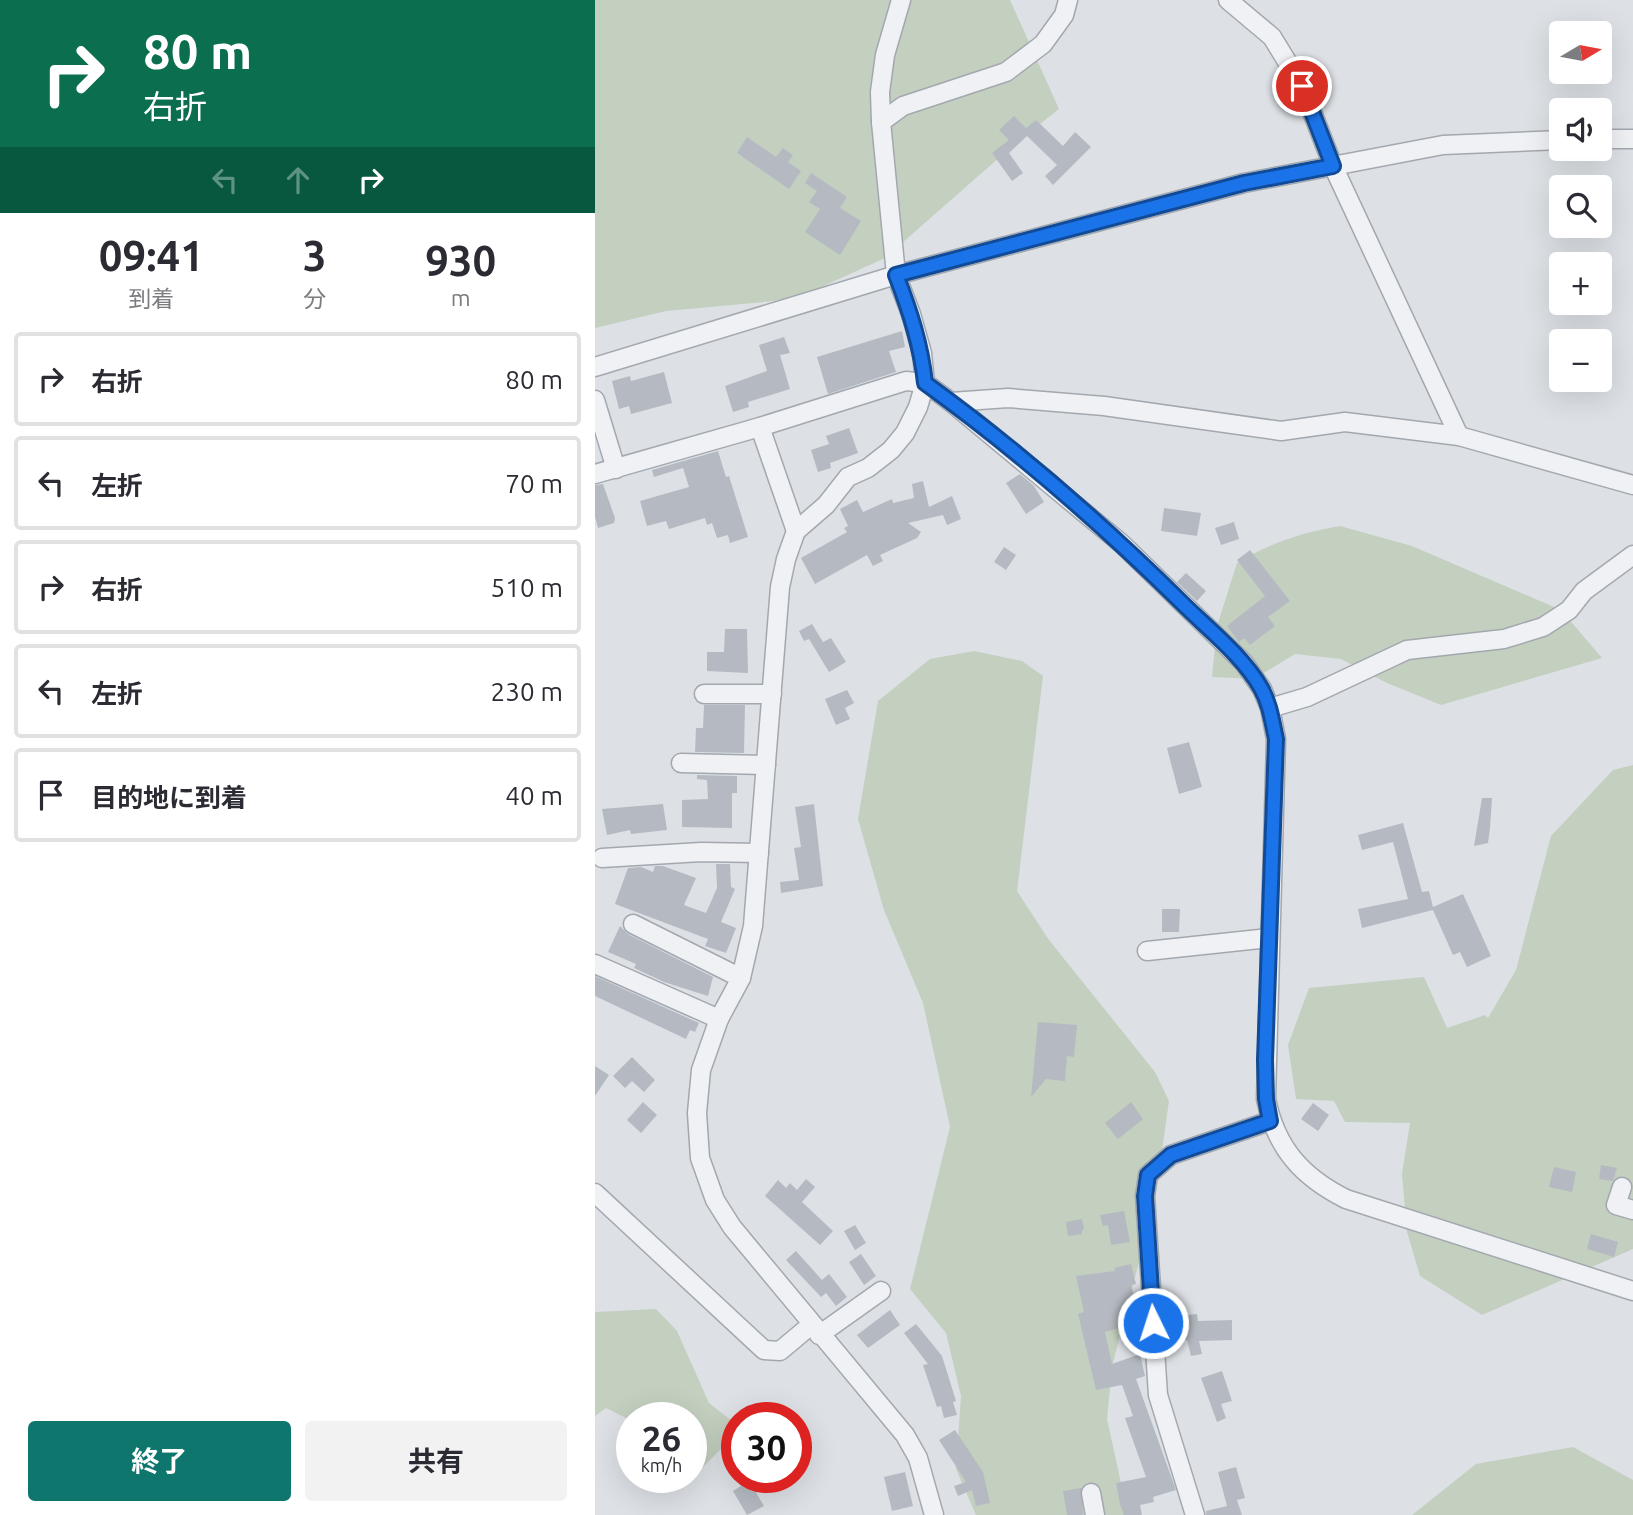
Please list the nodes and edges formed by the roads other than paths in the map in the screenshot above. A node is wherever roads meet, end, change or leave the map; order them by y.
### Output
1 (901, 0) edge
2 (1069, 0) edge
3 (1228, 0) edge
4 (881, 122) junction
5 (1612, 139) edge
6 (1633, 139) edge
7 (1549, 141) edge
8 (1333, 166) junction
9 (896, 275) junction
10 (595, 368) edge
11 (925, 383) junction
12 (595, 400) edge
13 (951, 402) junction
14 (761, 427) junction
15 (1459, 436) junction
16 (616, 469) junction
17 (595, 474) edge
18 (1633, 485) edge
19 (796, 531) junction
20 (1633, 555) edge
21 (705, 694) dead end
22 (772, 694) junction
23 (1270, 708) junction
24 (681, 763) dead end
25 (766, 765) junction
26 (758, 853) junction
27 (602, 858) dead end
28 (633, 924) dead end
29 (1269, 938) junction
30 (1147, 951) dead end
31 (595, 964) edge
32 (741, 978) junction
33 (719, 1019) junction
34 (1270, 1121) junction
35 (1622, 1187) dead end
36 (595, 1193) edge
37 (1633, 1210) edge
38 (881, 1291) dead end
39 (1633, 1291) edge
40 (815, 1330) junction
41 (1091, 1493) dead end
42 (934, 1515) edge
43 (1095, 1515) edge
44 (1195, 1515) edge

1 - 4 street
2 - 4 street
3 - 8 street
4 - 9 street
5 - 6 street
7 - 8 street
8 - 9 street
8 - 15 street
9 - 10 street
9 - 11 street
11 - 13 street
11 - 14 street
11 - 19 street
12 - 16 street
13 - 15 street
13 - 23 street
14 - 16 street
14 - 19 street
15 - 18 street
16 - 17 street
19 - 22 street
20 - 23 street
21 - 22 street
22 - 25 street
23 - 29 street
24 - 25 street
25 - 26 street
26 - 27 street
26 - 32 street
28 - 32 street
29 - 30 street
29 - 34 street
31 - 33 street
32 - 33 street
33 - 40 street
34 - 39 street
34 - 44 street
35 - 37 street
36 - 40 street
38 - 40 street
40 - 42 street
41 - 43 street

